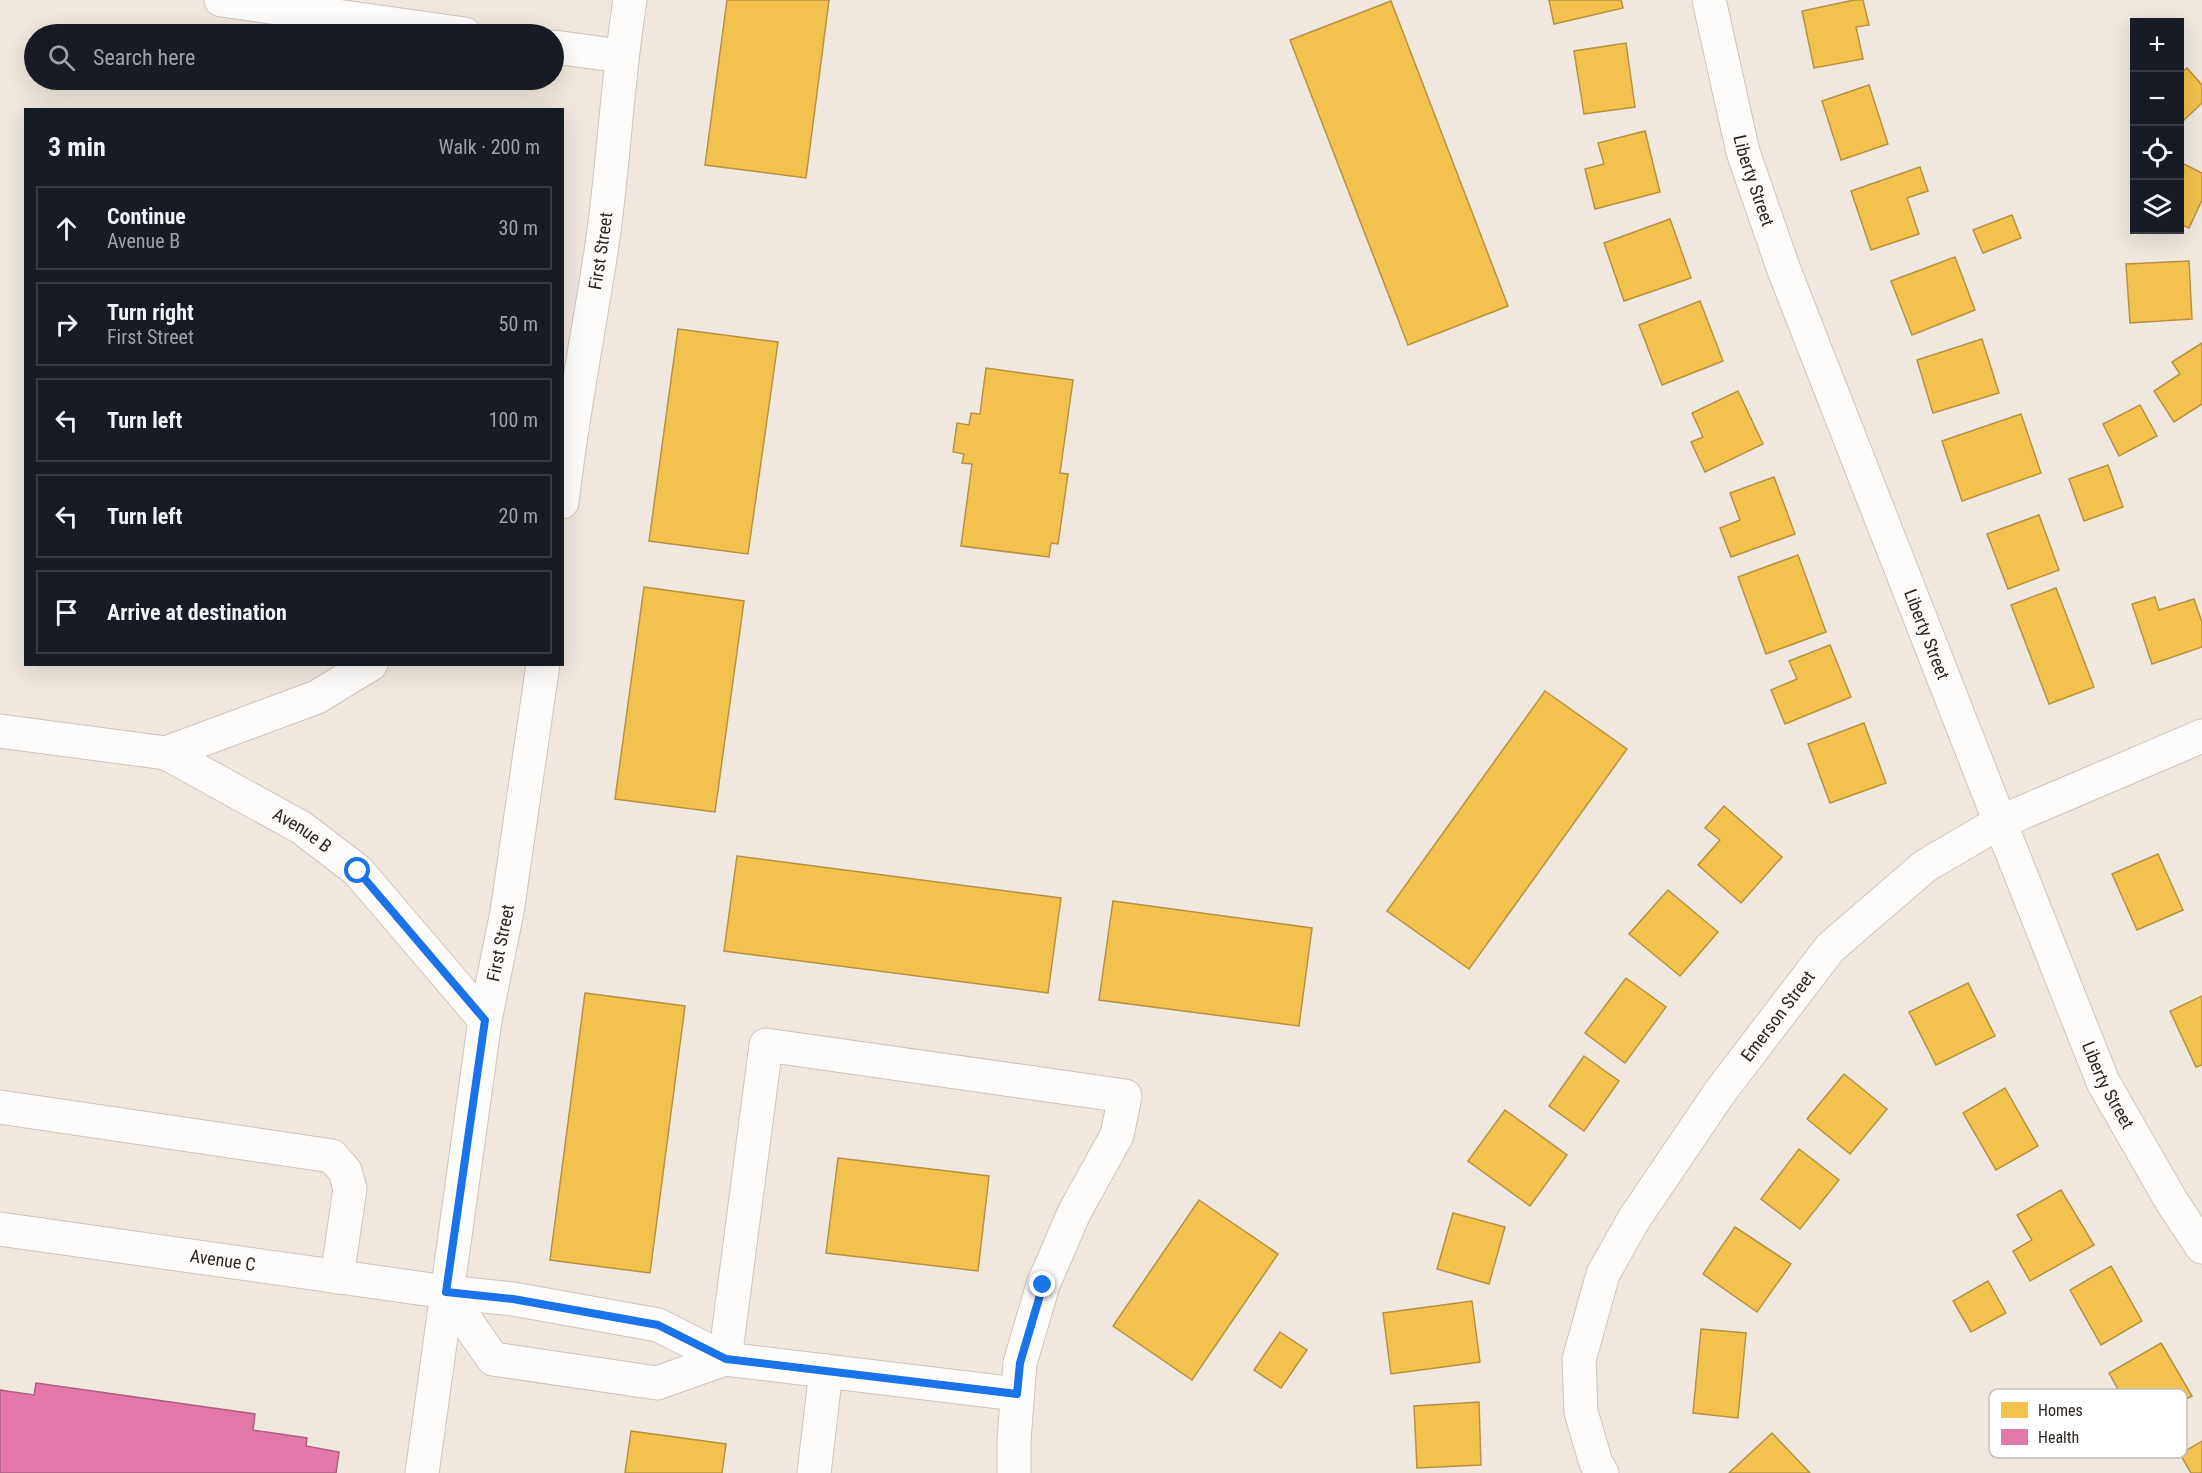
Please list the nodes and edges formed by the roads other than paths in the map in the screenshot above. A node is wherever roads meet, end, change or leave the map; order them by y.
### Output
1 (221, 0) edge
2 (630, 0) edge
3 (1708, 0) edge
4 (353, 9) edge
5 (420, 24) edge
6 (564, 48) edge
7 (621, 56) junction
8 (564, 485) edge
9 (368, 666) edge
10 (543, 666) edge
11 (0, 731) edge
12 (2202, 736) edge
13 (166, 753) junction
14 (2000, 822) junction
15 (485, 1020) junction
16 (0, 1107) edge
17 (0, 1229) edge
18 (2202, 1247) edge
19 (337, 1277) junction
20 (446, 1292) junction
21 (726, 1359) junction
22 (826, 1371) junction
23 (1017, 1394) junction
24 (422, 1473) edge
25 (814, 1473) edge
26 (1014, 1473) edge
27 (1602, 1473) edge

1 - 4 street
2 - 7 street, First Street
3 - 14 street, Liberty Street
4 - 5 street
6 - 7 street
7 - 8 street, First Street
9 - 13 street, Avenue B
10 - 15 street, First Street
11 - 13 street, Avenue B
12 - 14 street, Emerson Street
13 - 15 street, Avenue B
14 - 18 street, Liberty Street
14 - 27 street, Emerson Street
15 - 20 street, First Street
16 - 19 street
17 - 19 street, Avenue C
19 - 20 street, Avenue C
20 - 21 street, Avenue C
20 - 21 street
20 - 24 street, First Street
21 - 22 street
21 - 23 street
22 - 23 street
22 - 25 street
23 - 26 street

